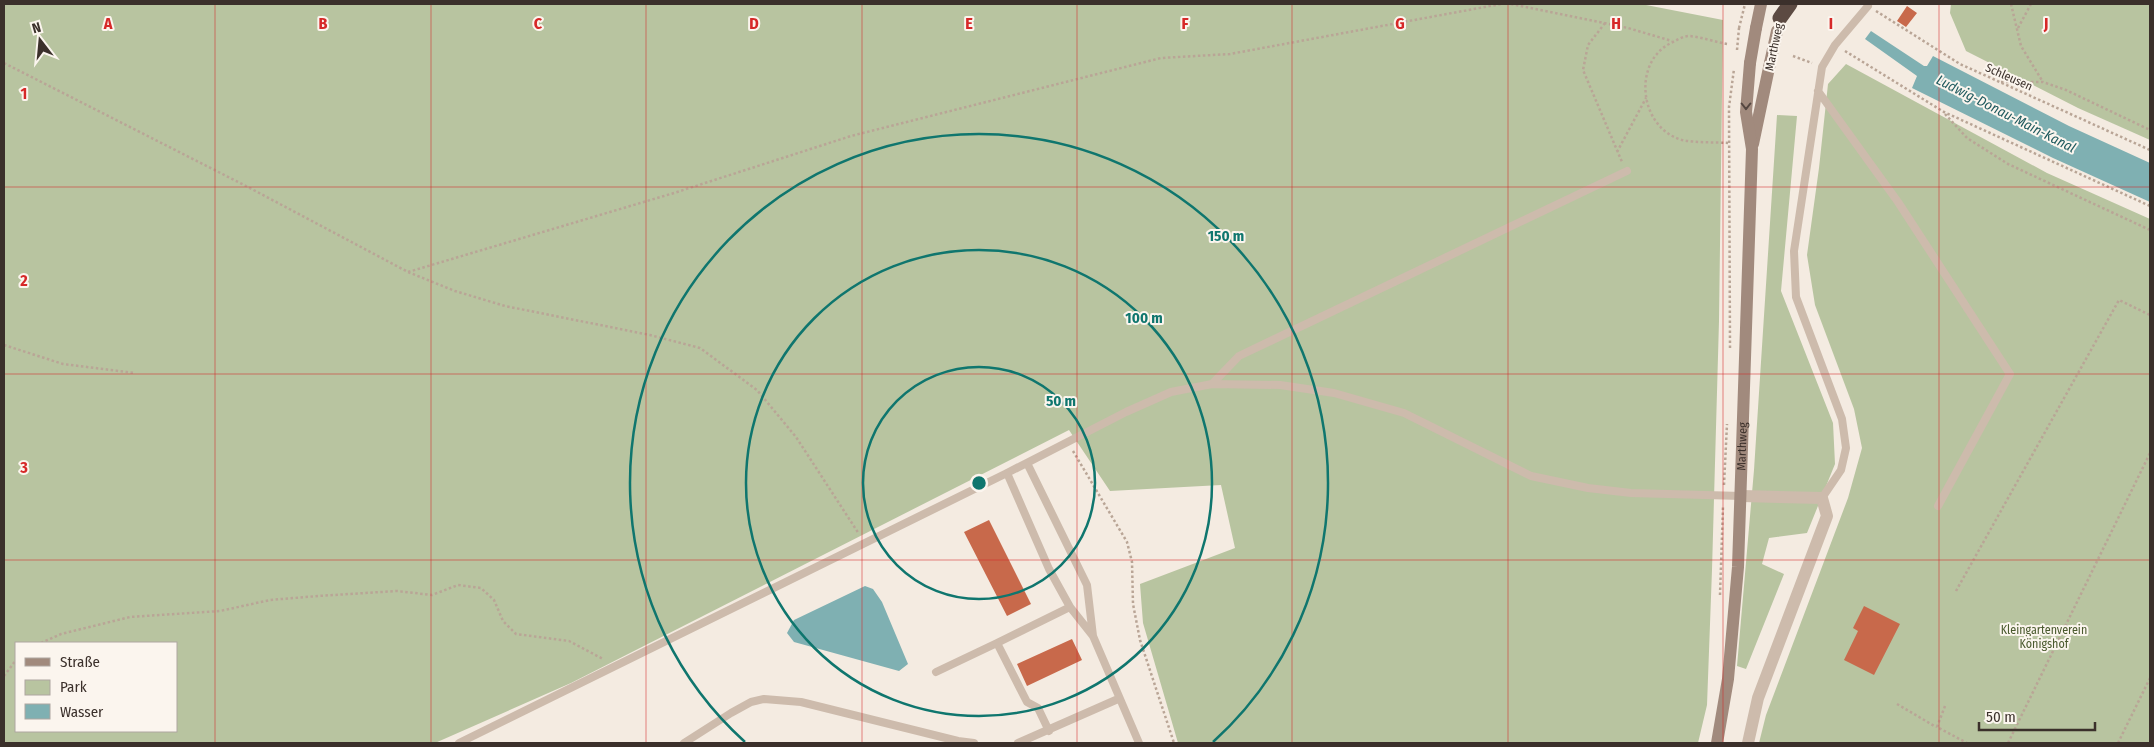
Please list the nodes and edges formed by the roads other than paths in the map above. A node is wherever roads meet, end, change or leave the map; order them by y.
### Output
1 (1761, 4) edge
2 (1790, 4) edge
3 (1868, 6) road end
4 (1780, 18) edge
5 (1818, 91) junction
6 (1752, 149) junction
7 (1627, 171) road end
8 (1212, 384) junction
9 (1027, 463) junction
10 (1007, 473) junction
11 (1742, 496) junction
12 (1822, 498) junction
13 (1938, 506) dead end
14 (1070, 607) junction
15 (1092, 636) junction
16 (997, 643) junction
17 (936, 672) dead end
18 (1118, 699) junction
19 (1049, 731) junction
20 (459, 743) edge
21 (684, 743) edge
22 (974, 743) edge
23 (1018, 743) edge
24 (1140, 743) edge
25 (1717, 743) edge
26 (1748, 743) edge

1 -> 6 main road, Marthweg, bridge
2 - 4 highway
3 - 5 lane
4 - 6 main road, Marthweg, bridge
5 - 12 lane
5 - 13 lane
6 - 11 main road, Marthweg
7 - 8 lane
8 - 9 lane
8 - 11 lane
9 - 10 lane
9 - 15 lane
10 - 14 lane
10 - 20 lane
11 - 12 street
11 - 25 main road, Marthweg
12 - 26 street
14 - 15 lane
14 - 16 lane
15 - 18 lane
16 - 17 lane
16 - 19 lane
18 - 19 lane
18 - 24 lane
19 - 23 lane
21 - 22 lane

